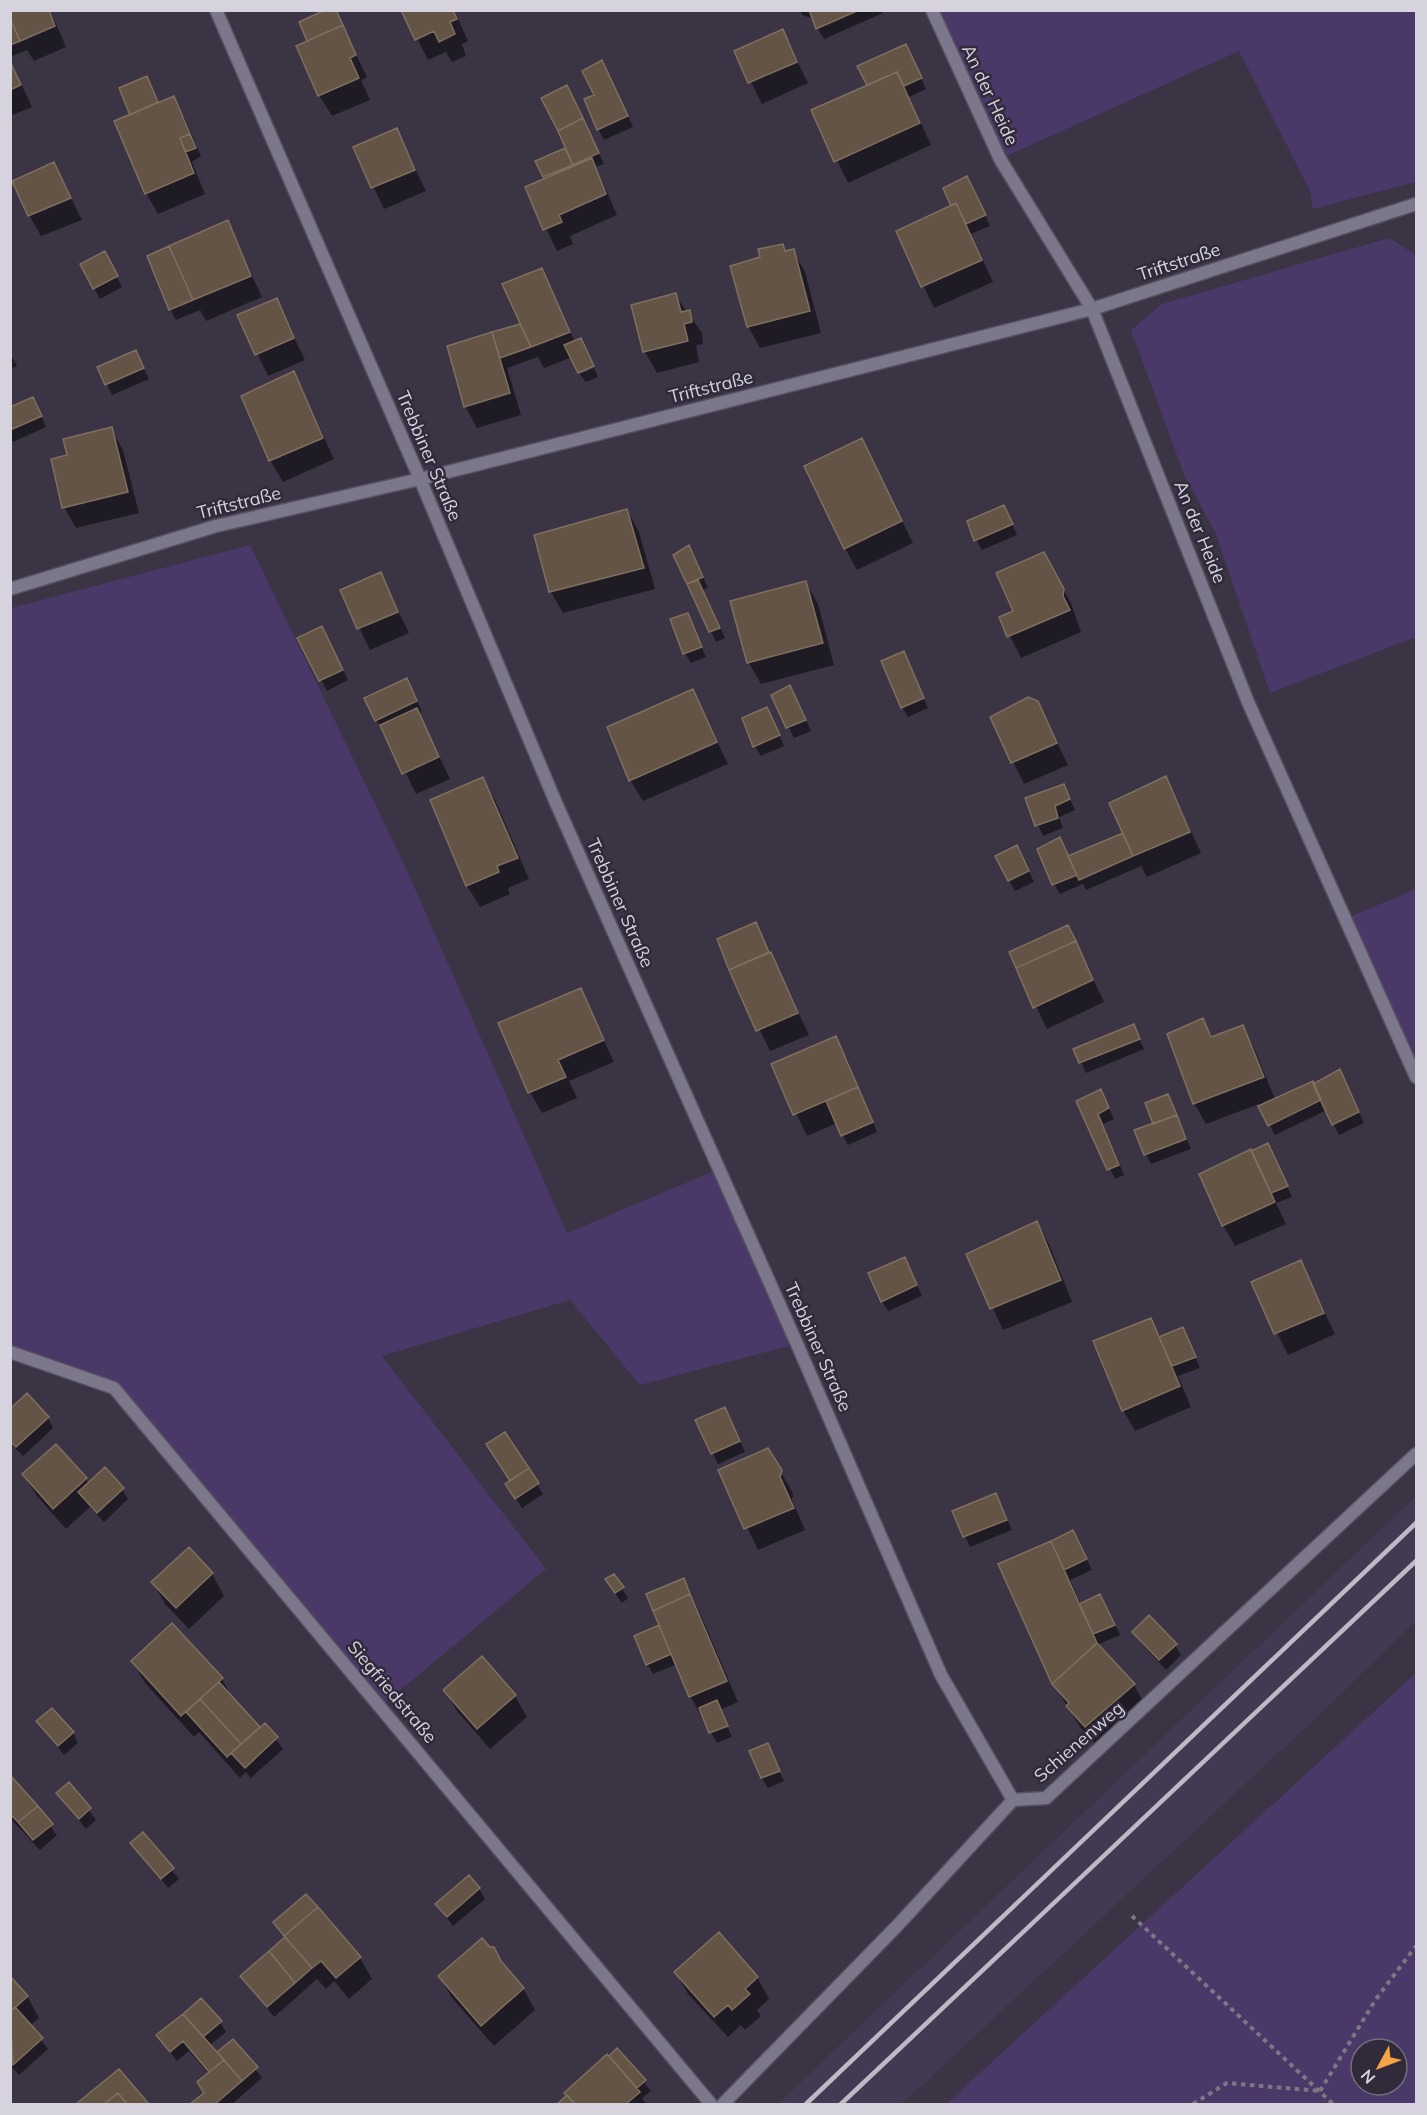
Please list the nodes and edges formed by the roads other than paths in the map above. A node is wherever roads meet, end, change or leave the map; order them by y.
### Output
1 (216, 10) edge
2 (932, 10) edge
3 (1416, 204) edge
4 (1092, 309) junction
5 (420, 479) junction
6 (10, 589) edge
7 (1416, 1077) edge
8 (10, 1352) edge
9 (1416, 1454) edge
10 (1013, 1800) junction
11 (711, 2104) edge
12 (723, 2104) edge

1 - 5 street, Trebbiner Straße
2 - 4 street, An der Heide
3 - 4 street, Triftstraße
4 - 5 street, Triftstraße
4 - 7 street, An der Heide
5 - 6 street, Triftstraße
5 - 10 street, Trebbiner Straße
8 - 11 street, Siegfriedstraße
9 - 10 street, Schienenweg
10 - 12 street

